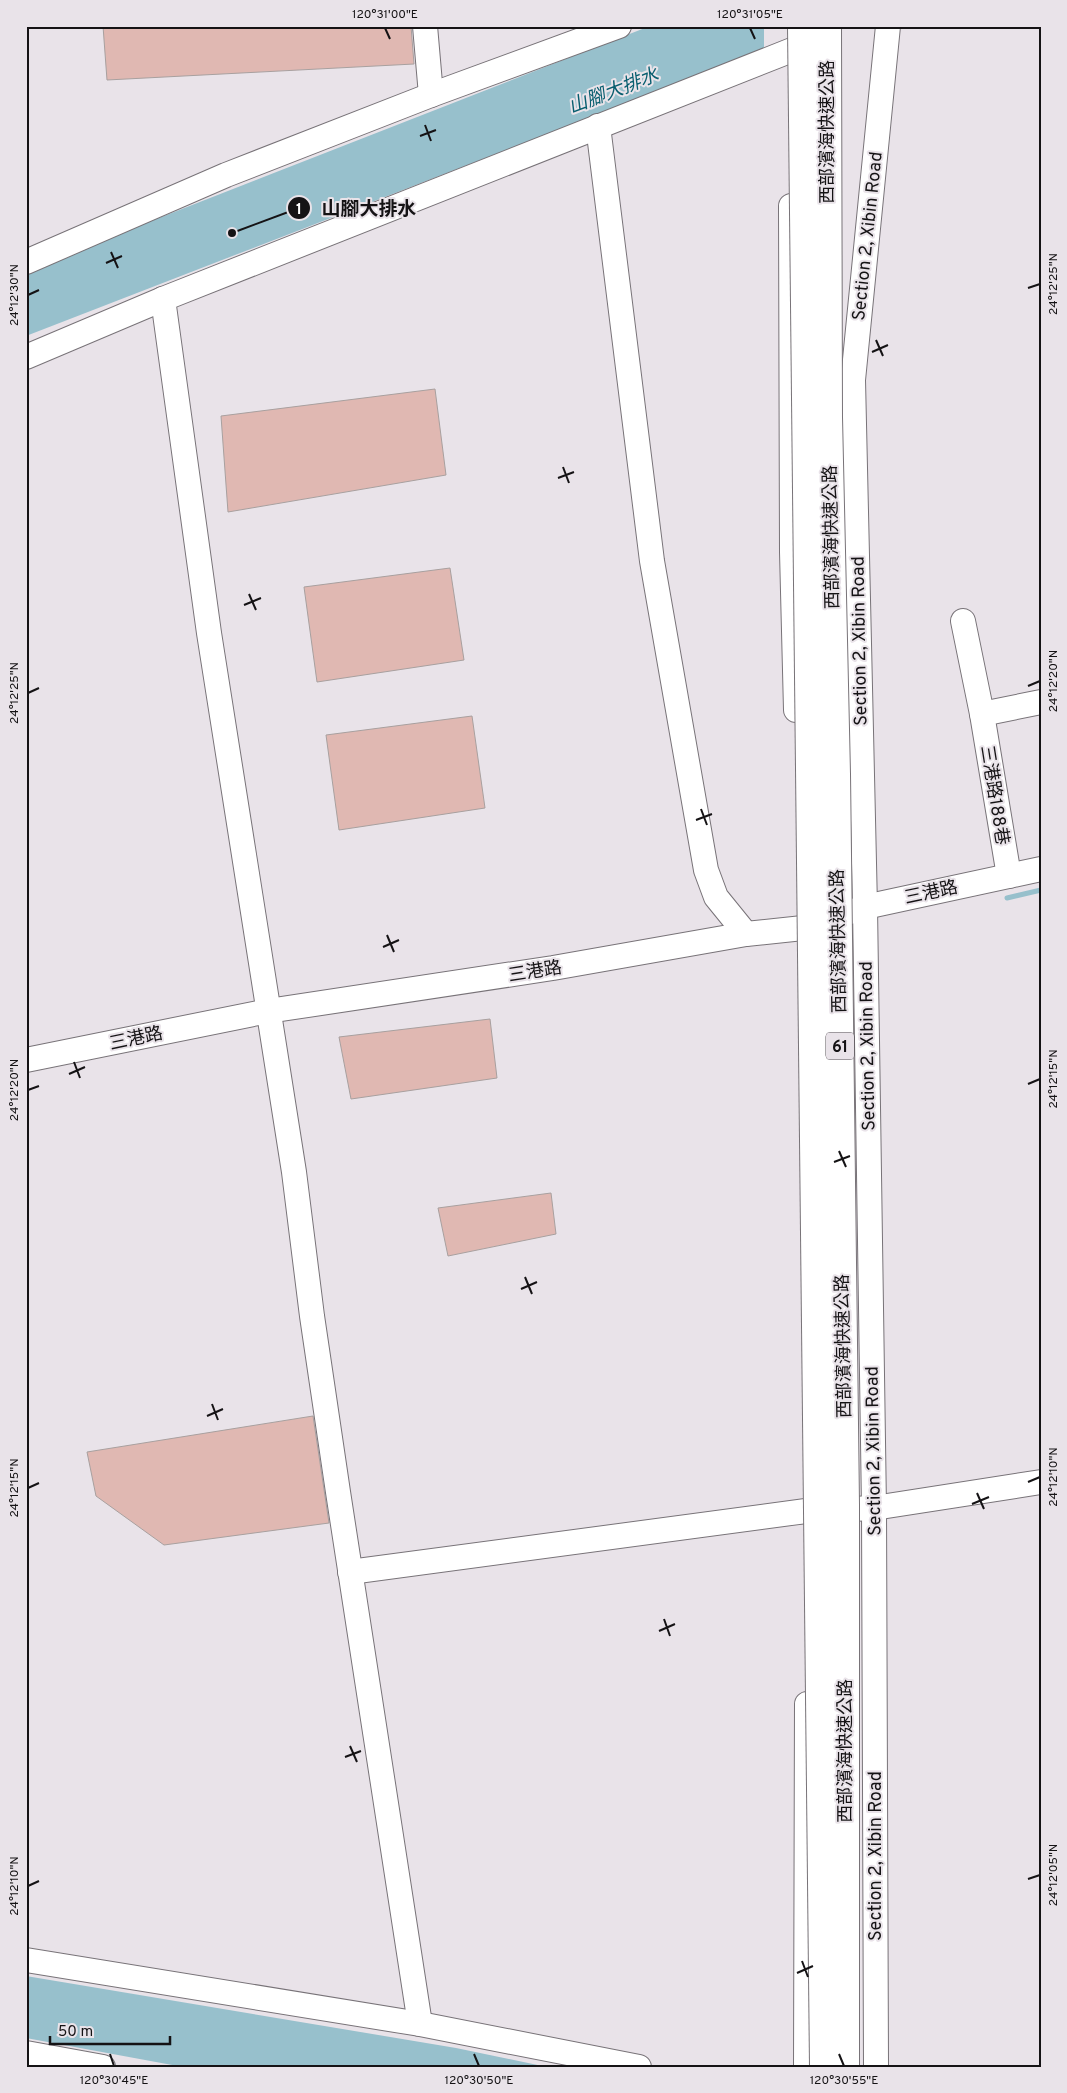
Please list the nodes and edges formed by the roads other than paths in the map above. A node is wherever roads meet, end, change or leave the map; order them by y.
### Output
1 (425, 26) edge
2 (619, 26) edge
3 (792, 26) edge
4 (827, 26) edge
5 (888, 26) edge
6 (797, 38) edge
7 (431, 95) junction
8 (598, 126) junction
9 (26, 262) edge
10 (164, 299) junction
11 (26, 357) edge
12 (963, 621) dead end
13 (1041, 702) edge
14 (982, 714) junction
15 (1041, 869) edge
16 (1009, 876) junction
17 (864, 907) junction
18 (803, 928) junction
19 (746, 934) junction
20 (268, 1011) junction
21 (26, 1060) edge
22 (1041, 1482) edge
23 (874, 1508) junction
24 (806, 1511) junction
25 (350, 1572) junction
26 (26, 1960) edge
27 (420, 2024) junction
28 (26, 2053) edge
29 (103, 2067) edge
30 (639, 2067) edge
31 (806, 2067) edge
32 (824, 2067) edge
33 (845, 2067) edge
34 (876, 2067) edge

1 - 7 street
2 - 7 street
3 - 6 street
4 - 33 highway, 西部濱海快速公路 / 61, bridge
5 - 17 street, Section 2, Xibin Road
6 - 8 street
6 - 18 street
6 - 32 highway, 西部濱海快速公路 / 61, bridge
7 - 9 street
8 - 10 street
8 - 19 street
10 - 11 street
10 - 20 street
12 - 14 street, 三港路188巷
13 - 14 street
14 - 16 street, 三港路188巷
15 - 16 street, 三港路
16 - 17 street, 三港路
17 - 18 street, 三港路
17 - 23 street, Section 2, Xibin Road
18 - 19 street, 三港路
18 - 24 street
19 - 20 street, 三港路
20 - 21 street, 三港路
20 - 25 street
22 - 23 street
23 - 24 street
23 - 34 street, Section 2, Xibin Road
24 - 25 street
24 - 31 street
25 - 27 street
26 - 27 street
27 - 30 street
28 - 29 street

